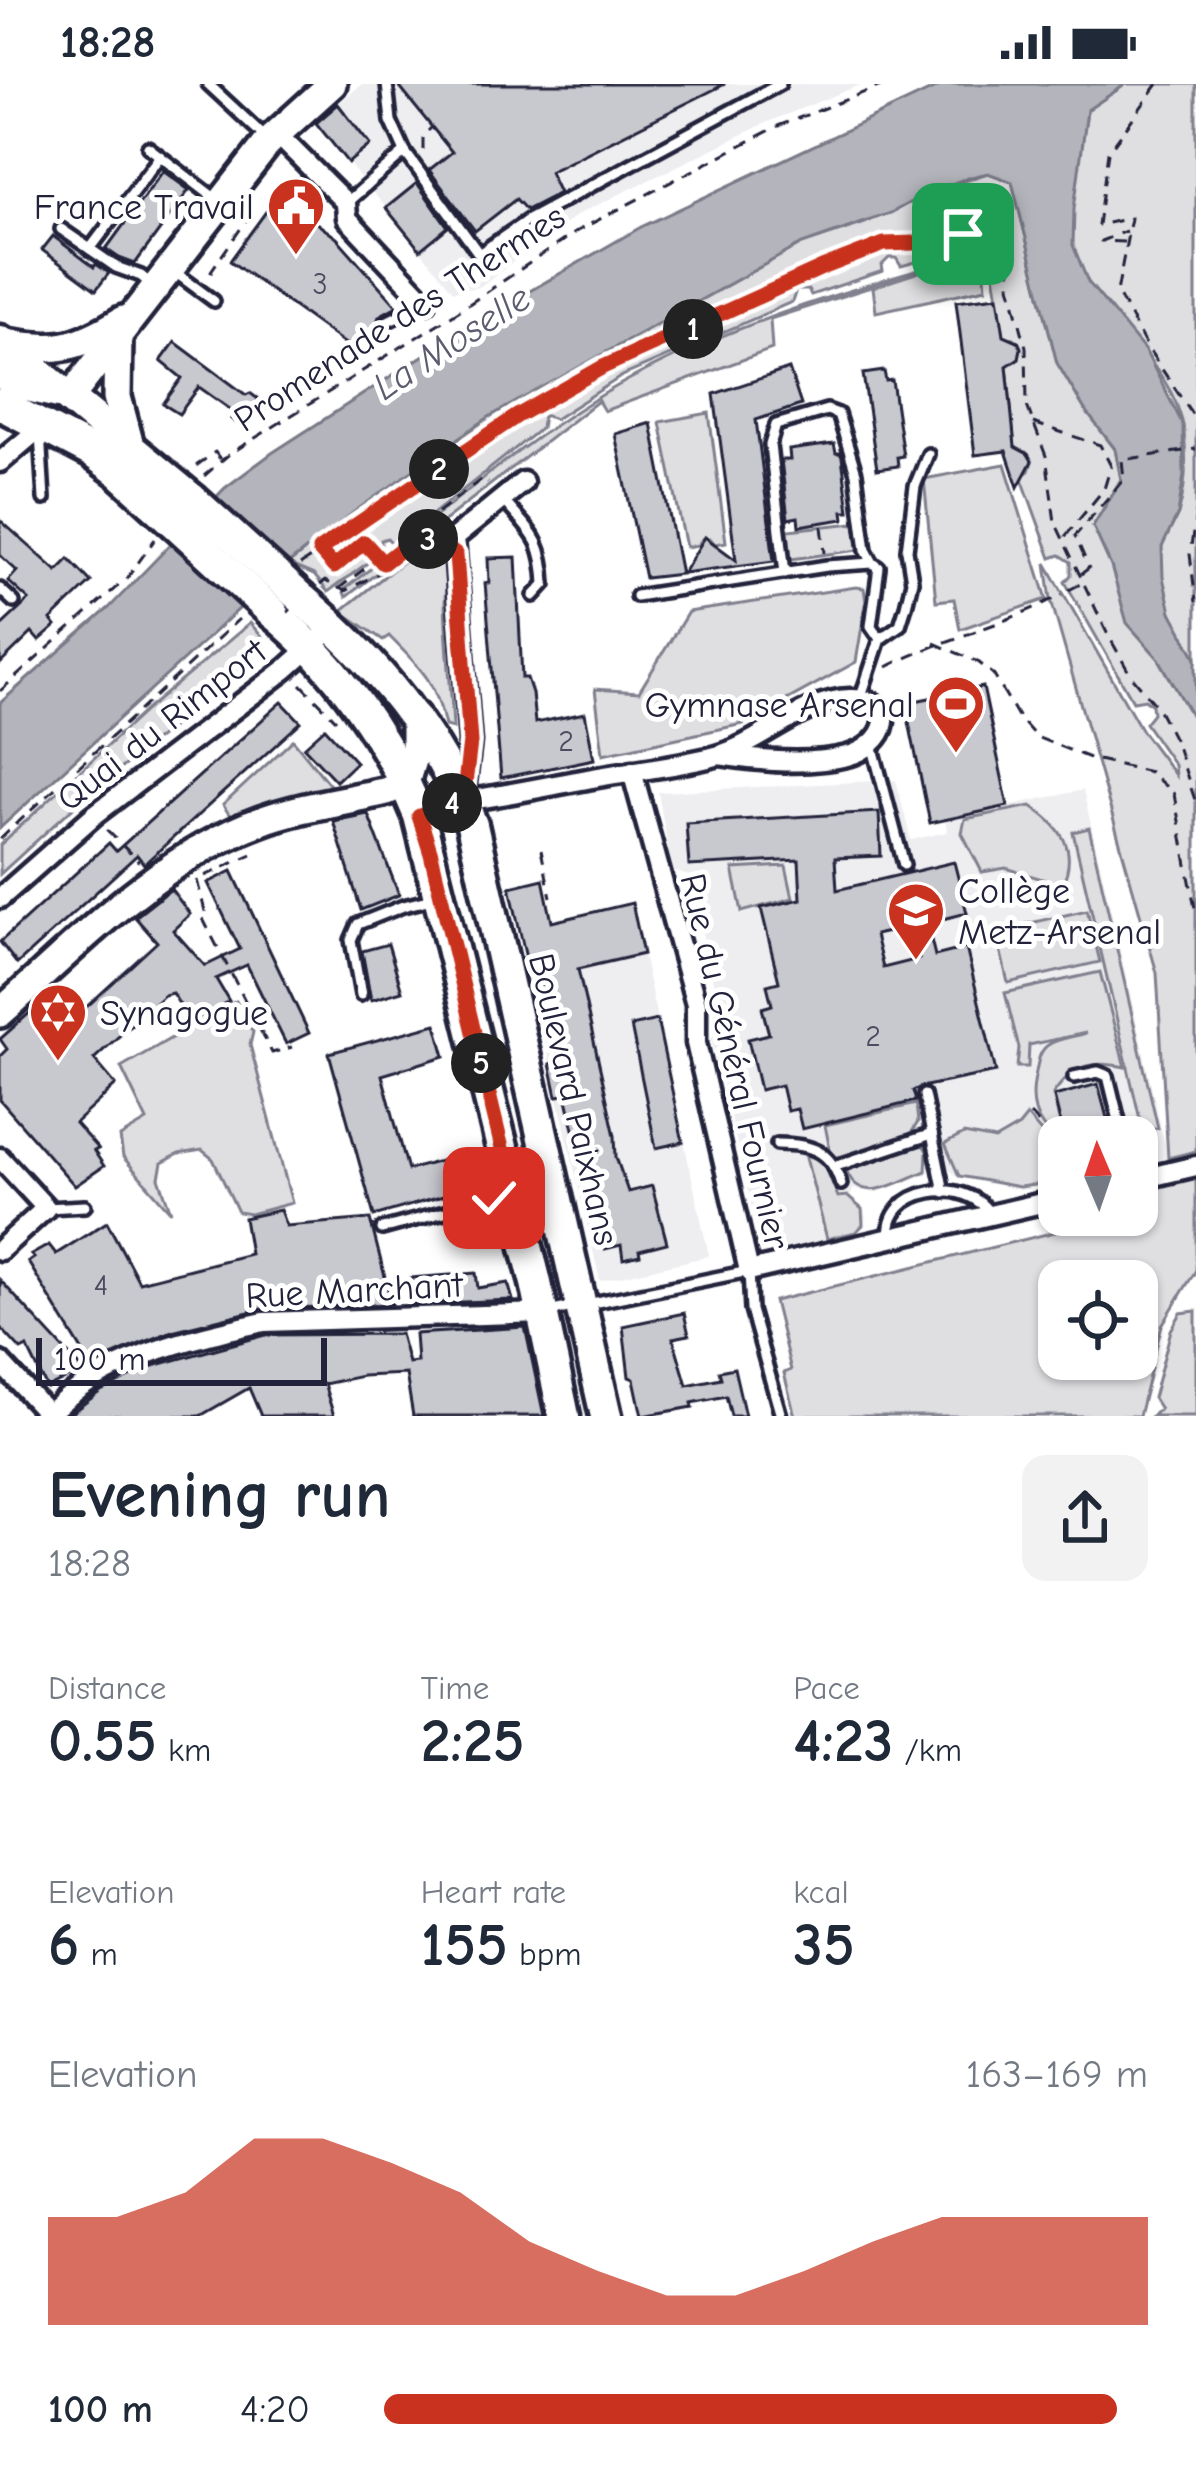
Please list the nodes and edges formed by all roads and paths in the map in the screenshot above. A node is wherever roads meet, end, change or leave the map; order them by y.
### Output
1 (208, 84) edge
2 (332, 84) edge
3 (387, 84) edge
4 (780, 84) edge
5 (886, 84) edge
6 (1158, 84) edge
7 (432, 127) dead end
8 (273, 137) junction
9 (148, 147) dead end
10 (405, 152) junction
11 (160, 156) junction
12 (427, 156) dead end
13 (346, 203) junction
14 (231, 207) junction
15 (61, 229) dead end
16 (1128, 230) junction
17 (1126, 242) junction
18 (90, 250) junction
19 (213, 273) dead end
20 (157, 289) junction
21 (214, 301) dead end
22 (426, 302) joint
23 (386, 322) dead end
24 (118, 338) junction
25 (1, 342) edge
26 (0, 372) edge
27 (71, 396) junction
28 (0, 404) edge
29 (1196, 420) edge
30 (1031, 423) junction
31 (40, 428) junction
32 (130, 446) junction
33 (1195, 450) edge
34 (928, 454) dead end
35 (221, 460) junction
36 (0, 462) edge
37 (483, 478) dead end
38 (524, 482) dead end
39 (44, 499) dead end
40 (502, 500) junction
41 (183, 501) junction
42 (1196, 512) edge
43 (822, 526) dead end
44 (1064, 539) junction
45 (421, 540) junction
46 (319, 550) junction
47 (456, 555) junction
48 (873, 563) junction
49 (827, 566) junction
50 (297, 568) dead end
51 (785, 573) junction
52 (1079, 575) junction
53 (1083, 583) junction
54 (0, 589) edge
55 (338, 589) junction
56 (313, 590) junction
57 (1070, 590) dead end
58 (1062, 594) dead end
59 (534, 596) dead end
60 (636, 596) dead end
61 (14, 602) dead end
62 (1196, 602) edge
63 (261, 612) junction
64 (332, 627) junction
65 (880, 639) junction
66 (934, 643) junction
67 (309, 650) junction
68 (885, 668) dead end
69 (296, 679) dead end
70 (0, 691) edge
71 (860, 699) junction
72 (415, 716) junction
73 (339, 723) dead end
74 (872, 744) junction
75 (719, 755) junction
76 (632, 771) junction
77 (405, 783) junction
78 (463, 801) junction
79 (1196, 803) edge
80 (419, 816) junction
81 (102, 825) dead end
82 (0, 839) edge
83 (541, 850) dead end
84 (251, 854) dead end
85 (904, 866) dead end
86 (146, 870) dead end
87 (551, 896) dead end
88 (441, 897) junction
89 (0, 898) edge
90 (1196, 914) edge
91 (361, 995) dead end
92 (0, 1013) edge
93 (292, 1047) dead end
94 (1074, 1077) dead end
95 (924, 1095) dead end
96 (1030, 1114) dead end
97 (1118, 1116) edge
98 (1038, 1122) edge
99 (932, 1134) junction
100 (777, 1144) dead end
101 (0, 1158) edge
102 (836, 1166) junction
103 (1196, 1166) edge
104 (1158, 1175) edge
105 (842, 1184) dead end
106 (944, 1192) junction
107 (513, 1194) junction
108 (1038, 1204) edge
109 (85, 1205) dead end
110 (46, 1208) junction
111 (991, 1216) junction
112 (382, 1229) dead end
113 (890, 1240) junction
114 (0, 1250) edge
115 (570, 1254) junction
116 (530, 1263) junction
117 (749, 1271) junction
118 (581, 1306) junction
119 (544, 1313) junction
120 (0, 1362) edge
121 (47, 1415) edge
122 (563, 1416) edge
123 (606, 1416) edge
124 (781, 1416) edge

1 - 8 lane
2 - 8 main road
3 - 10 lane
4 - 10 lane
5 - 35 path, Promenade des Thermes
6 - 16 path
7 - 12 path
8 - 13 street
8 - 14 main road
9 - 11 lane
10 - 13 lane
11 - 14 lane
11 - 18 lane
13 - 22 street
14 - 19 path
14 - 20 main road
15 - 18 lane
16 - 17 path
16 - 17 path
17 - 29 path
18 - 20 lane
20 - 21 lane
20 - 24 main road
20 - 25 main road
22 - 23 lane
24 - 27 main road
24 - 32 main road
25 - 27 main road
26 - 27 main road
27 - 31 main road
27 - 32 main road
28 - 31 main road
30 - 44 path
30 - 44 path
30 - 46 path
31 - 32 main road
31 - 36 street
31 - 39 lane
31 - 41 main road
32 - 41 main road
33 - 52 path
34 - 65 lane
35 - 41 path, Promenade des Thermes
35 - 41 path
37 - 55 path
38 - 40 street
40 - 47 street
40 - 59 lane
41 - 56 main road, Boulevard Paixhans, bridge
41 - 63 main road, bridge
41 - 70 path, Promenade des Thermes
42 - 62 path
43 - 49 path
44 - 52 path
45 - 46 path
45 - 47 path
45 - 55 path
46 - 50 path
47 - 78 street, Boulevard Paixhans
48 - 49 lane
48 - 51 lane
48 - 65 lane
49 - 51 lane
51 - 60 lane
52 - 53 path
53 - 57 path
53 - 79 path
54 - 61 lane
55 - 56 path
56 - 64 main road, Boulevard Paixhans
58 - 66 path
63 - 67 main road
63 - 82 path
64 - 67 street, Quai du Rimport
64 - 72 main road, Boulevard Paixhans
65 - 71 lane
66 - 68 path
66 - 90 path
67 - 77 main road
67 - 89 street, Quai du Rimport
69 - 73 path
71 - 74 street
71 - 75 street
72 - 77 main road
72 - 78 main road, Boulevard Paixhans
74 - 75 street
74 - 85 lane
75 - 76 street
76 - 78 street
76 - 117 street, Rue du Général Fournier
77 - 80 main road
77 - 92 main road
78 - 80 main road
78 - 115 main road, Boulevard Paixhans
80 - 88 main road
81 - 86 path
83 - 87 path
84 - 93 path
88 - 91 lane
88 - 107 main road
94 - 97 lane
95 - 99 lane
96 - 98 path
99 - 102 lane
99 - 106 lane
100 - 102 lane
101 - 110 street
102 - 105 lane
103 - 104 street
106 - 111 lane
106 - 113 lane
107 - 112 lane
107 - 116 main road
108 - 111 street, Rue du Général Fournier
109 - 110 lane
110 - 114 street
111 - 113 street, Rue du Général Fournier
113 - 117 street, Rue du Général Fournier
115 - 116 main road
115 - 118 main road, Boulevard Paixhans
116 - 119 main road
117 - 118 lane
117 - 124 lane
118 - 119 lane
118 - 123 main road, Boulevard Paixhans
119 - 121 street, Rue Marchant
119 - 122 main road
120 - 121 street

